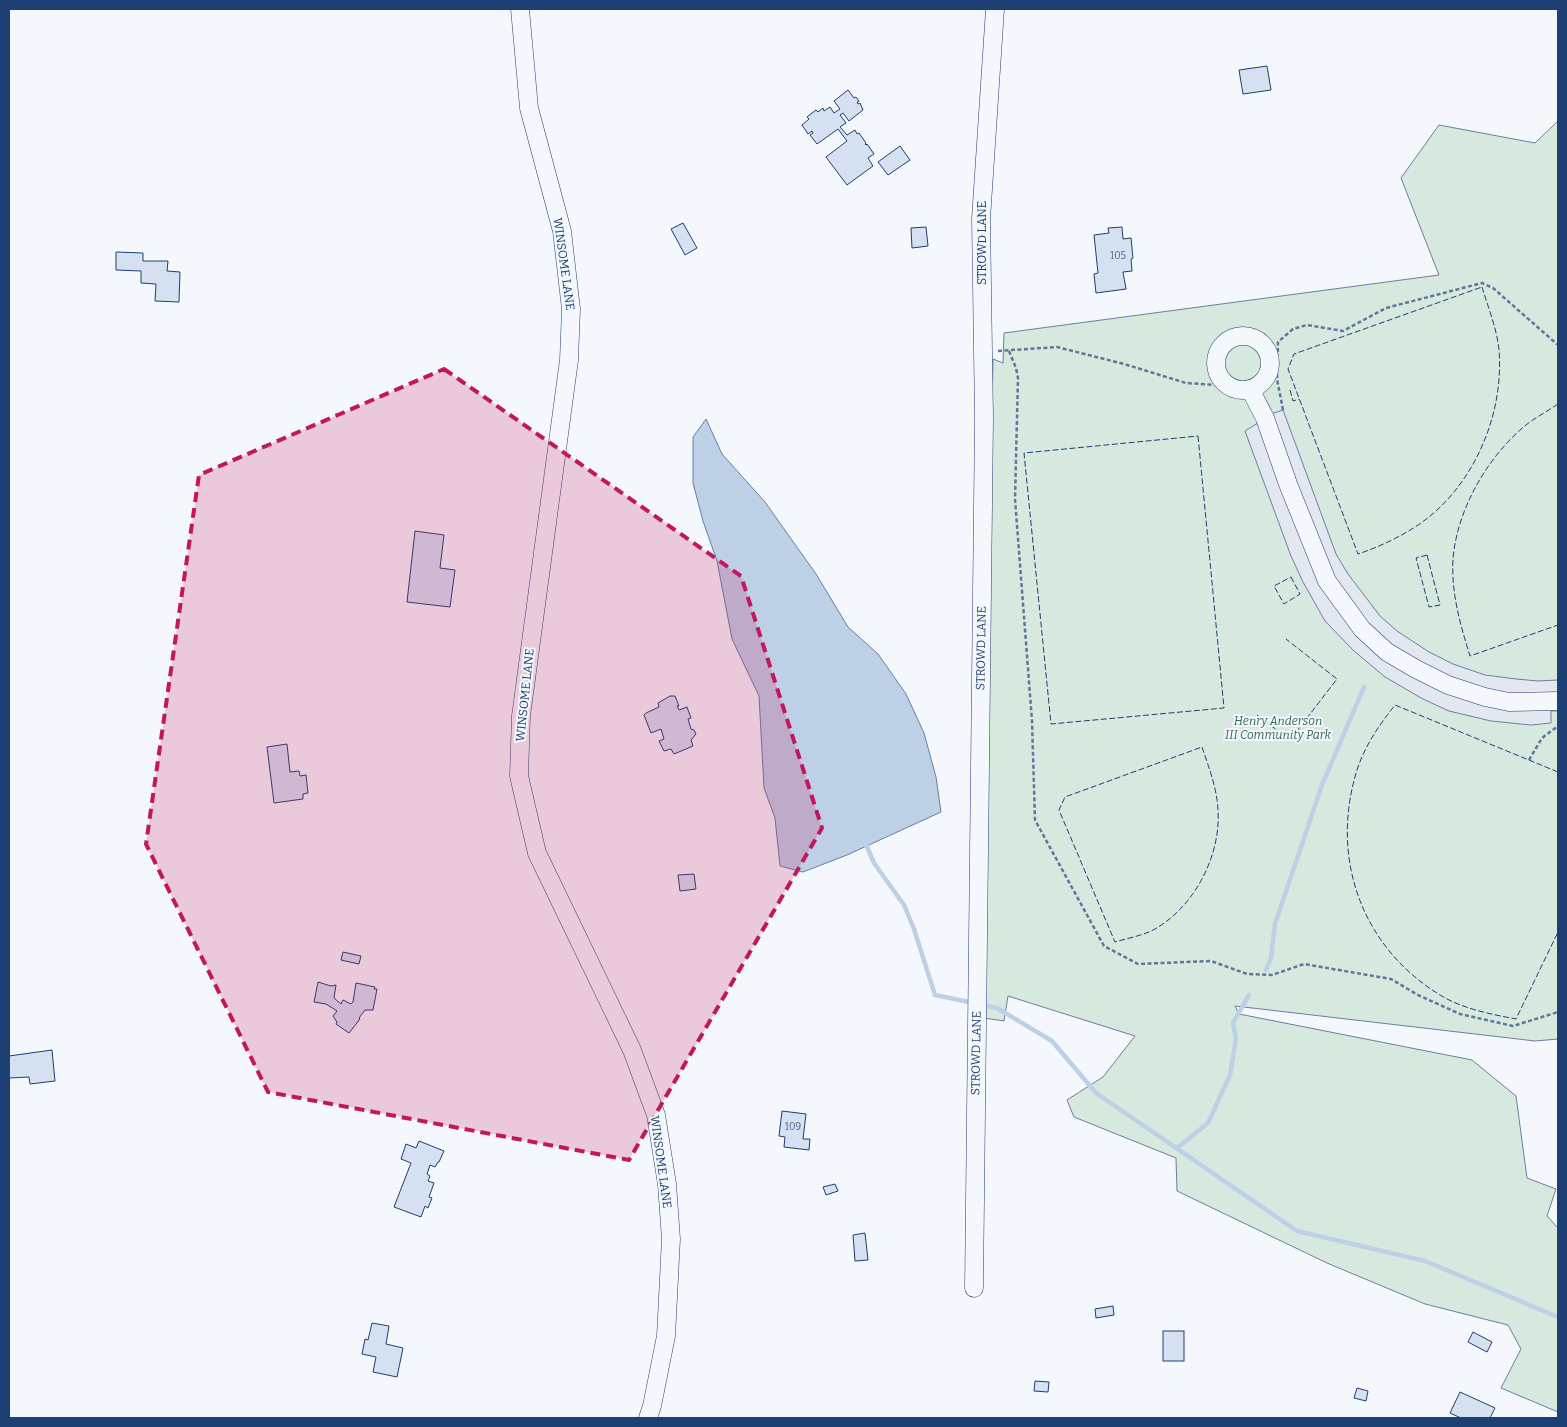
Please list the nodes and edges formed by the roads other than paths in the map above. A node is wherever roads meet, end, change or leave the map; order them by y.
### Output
1 (520, 9) edge
2 (995, 9) edge
3 (1250, 389) junction
4 (1558, 702) edge
5 (974, 1288) dead end
6 (648, 1418) edge

1 - 6 street, WINSOME LANE
2 - 5 street, STROWD LANE
3 - 3 street
3 - 4 street

